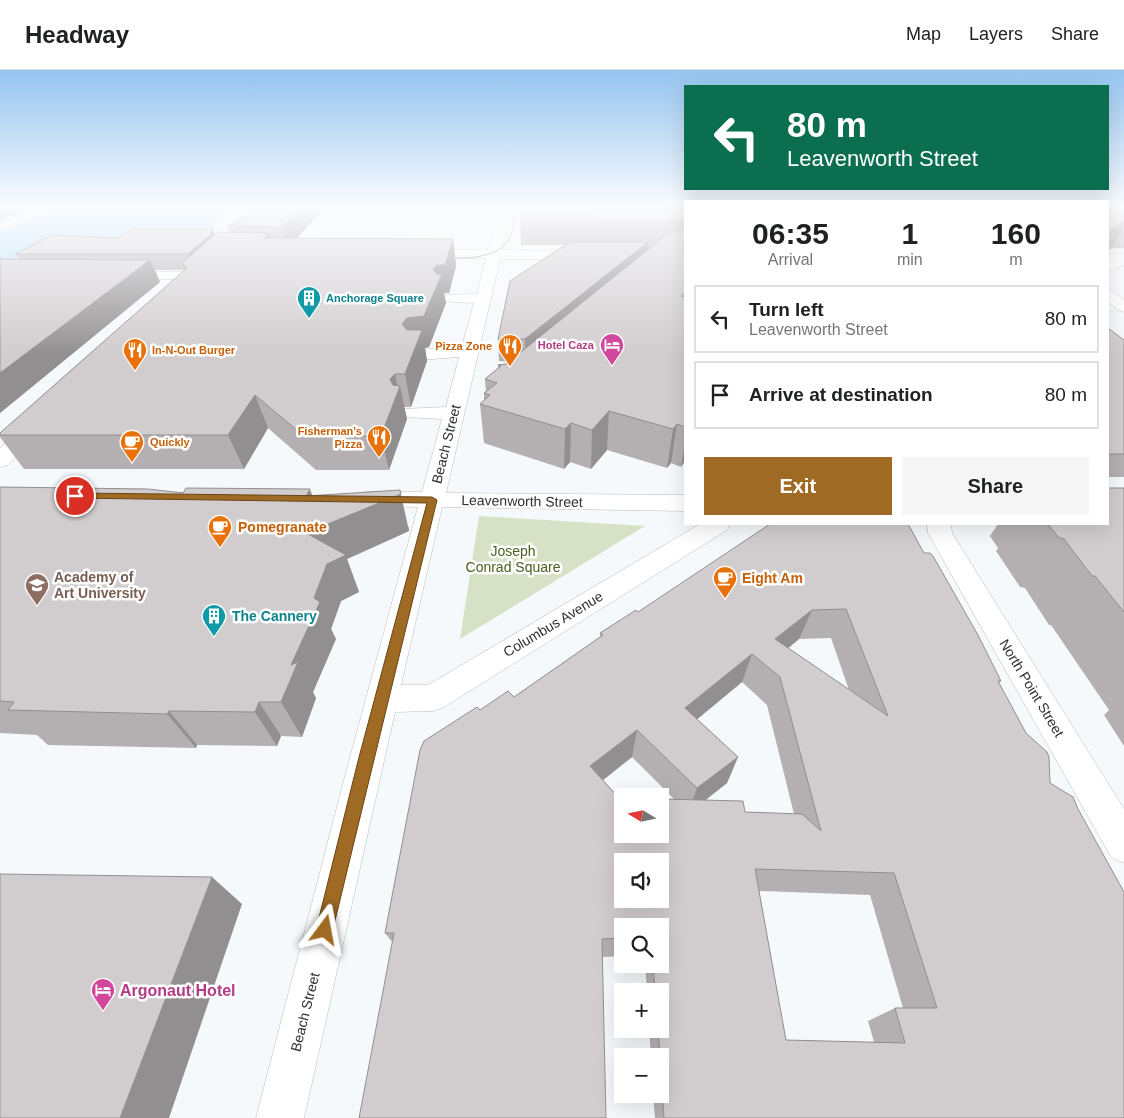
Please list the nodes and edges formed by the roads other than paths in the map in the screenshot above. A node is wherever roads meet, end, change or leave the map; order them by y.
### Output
1 (493, 257) edge
2 (1109, 258) edge
3 (1124, 258) edge
4 (1109, 267) edge
5 (109, 275) edge
6 (1112, 291) edge
7 (177, 296) edge
8 (447, 298) dead end
9 (482, 299) junction
10 (1124, 306) edge
11 (469, 351) junction
12 (419, 355) edge
13 (462, 402) junction
14 (409, 413) dead end
15 (50, 414) edge
16 (0, 460) edge
17 (342, 499) edge
18 (432, 500) junction
19 (684, 504) edge
20 (716, 525) edge
21 (933, 527) edge
22 (382, 698) junction
23 (1124, 844) edge
24 (280, 1118) edge

1 - 9 street, Beach Street
2 - 3 street
3 - 4 street
5 - 7 street
6 - 10 street
8 - 9 street
9 - 11 street, Beach Street
11 - 12 street
11 - 13 street, Beach Street
13 - 14 street
13 - 18 street, Beach Street
15 - 16 street
17 - 18 street, Leavenworth Street
18 - 19 street, Leavenworth Street
18 - 22 street, Beach Street
20 - 22 street, Columbus Avenue
21 - 23 street, North Point Street
22 - 24 street, Beach Street

